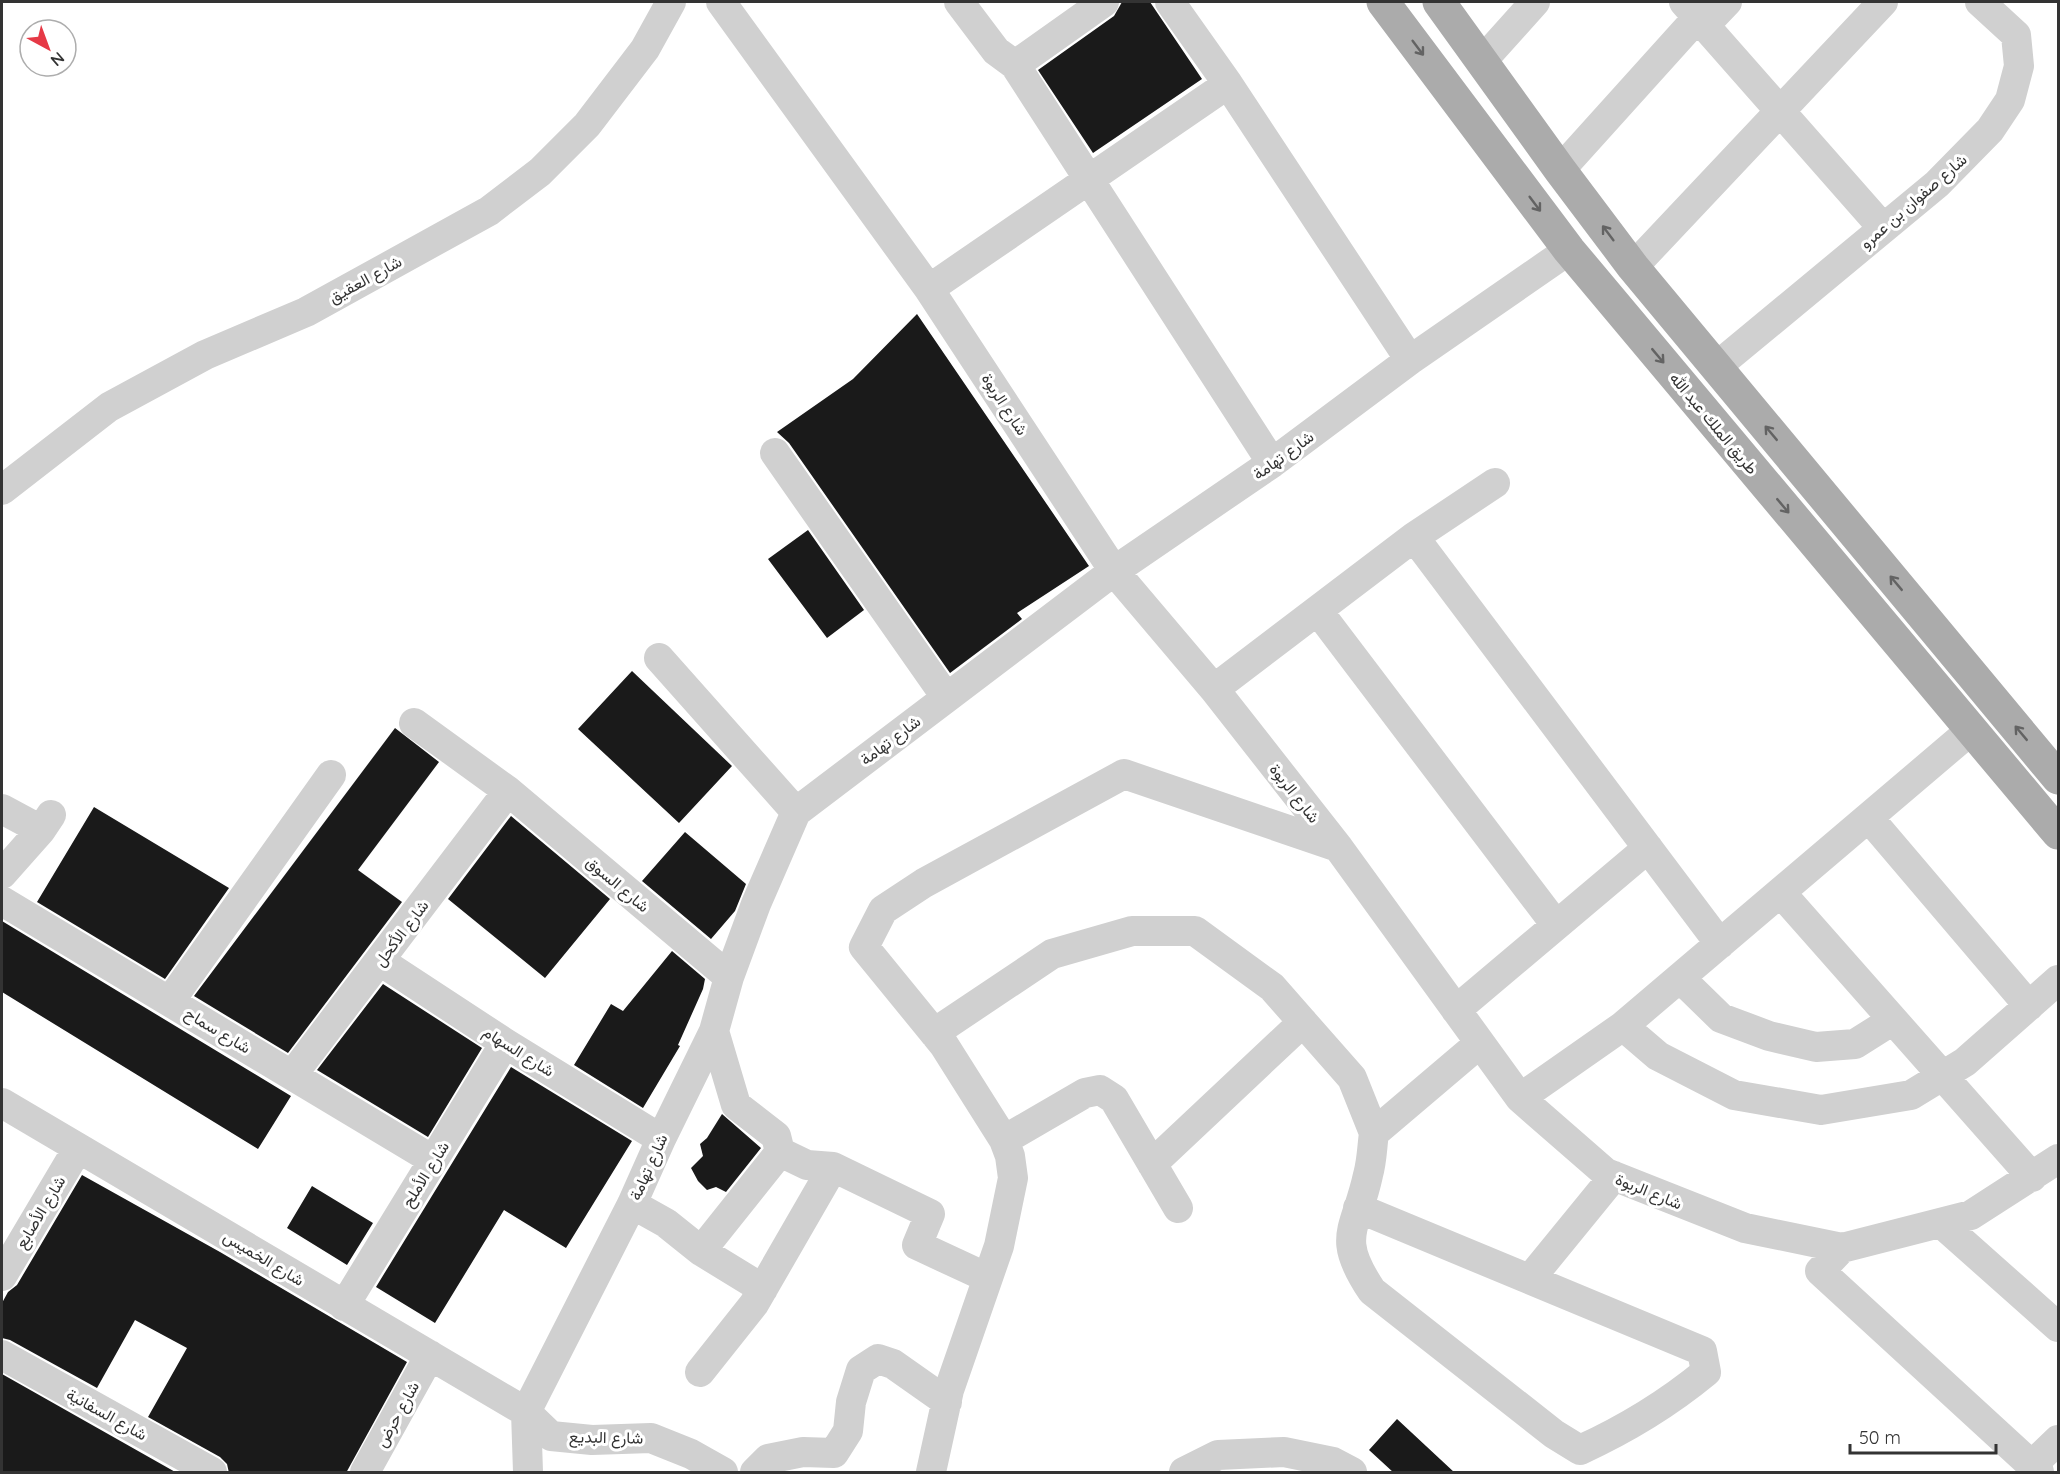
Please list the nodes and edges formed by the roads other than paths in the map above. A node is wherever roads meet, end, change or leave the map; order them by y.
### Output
1 (671, 2) edge
2 (721, 2) edge
3 (959, 2) edge
4 (1104, 2) edge
5 (1170, 2) edge
6 (1383, 2) edge
7 (1439, 2) edge
8 (1535, 2) edge
9 (1727, 2) edge
10 (1883, 2) edge
11 (1980, 2) edge
12 (1695, 15) edge
13 (1482, 61) junction
14 (1015, 65) junction
15 (1228, 84) junction
16 (1779, 110) junction
17 (1560, 170) junction
18 (1091, 178) junction
19 (1883, 228) junction
20 (1569, 249) junction
21 (1633, 267) junction
22 (929, 289) junction
23 (1410, 360) junction
24 (1716, 367) junction
25 (775, 453) dead end
26 (1272, 463) junction
27 (1495, 483) dead end
28 (2, 490) edge
29 (1414, 537) junction
30 (1114, 571) junction
31 (1317, 611) junction
32 (658, 658) dead end
33 (1214, 689) junction
34 (946, 697) junction
35 (414, 723) dead end
36 (1970, 731) junction
37 (331, 775) dead end
38 (2058, 778) edge
39 (508, 791) junction
40 (2, 809) edge
41 (796, 812) junction
42 (1869, 818) junction
43 (2058, 833) edge
44 (1338, 847) junction
45 (1648, 848) junction
46 (2, 874) edge
47 (1781, 893) junction
48 (2, 902) edge
49 (1556, 925) junction
50 (1720, 944) junction
51 (380, 961) junction
52 (729, 977) junction
53 (1680, 978) junction
54 (2058, 980) edge
55 (170, 1002) junction
56 (2029, 1006) junction
57 (1456, 1010) junction
58 (1893, 1020) junction
59 (1303, 1022) junction
60 (1623, 1026) junction
61 (714, 1031) junction
62 (934, 1033) junction
63 (505, 1043) junction
64 (1480, 1043) junction
65 (294, 1074) junction
66 (1942, 1076) junction
67 (1520, 1098) junction
68 (2, 1103) edge
69 (1374, 1133) junction
70 (661, 1139) junction
71 (1004, 1140) junction
72 (78, 1148) junction
73 (780, 1152) junction
74 (2058, 1159) edge
75 (433, 1160) junction
76 (1152, 1164) junction
77 (833, 1167) junction
78 (1614, 1176) junction
79 (2032, 1177) junction
80 (632, 1204) junction
81 (1178, 1208) dead end
82 (1358, 1208) junction
83 (1941, 1223) junction
84 (1745, 1228) junction
85 (1842, 1248) junction
86 (701, 1251) junction
87 (1820, 1271) junction
88 (2, 1276) edge
89 (988, 1278) junction
90 (1530, 1279) junction
91 (764, 1289) junction
92 (344, 1305) junction
93 (2058, 1327) edge
94 (2, 1355) edge
95 (430, 1355) junction
96 (700, 1372) dead end
97 (947, 1402) junction
98 (526, 1412) junction
99 (2058, 1440) edge
100 (2035, 1469) edge
101 (212, 1473) edge
102 (365, 1473) edge
103 (528, 1473) edge
104 (723, 1473) edge
105 (754, 1473) edge
106 (931, 1473) edge
107 (1184, 1473) edge
108 (1352, 1473) edge

1 - 28 street, شارع العقيق
2 - 22 street, شارع الربوة
3 - 14 street
4 - 14 street
5 - 15 street
6 -> 20 main road, طريق الملك عبد الله
7 - 13 main road
8 - 13 street
9 - 12 street
10 - 16 street
11 - 19 street, شارع صفوان بن عمرو
12 - 16 street
12 - 17 street
13 - 17 main road
14 - 18 street
15 - 18 street
15 - 23 street
16 - 19 street
16 - 21 street
21 -> 17 main road
18 - 22 street
18 - 26 street
19 - 24 street, شارع صفوان بن عمرو
20 - 23 street, شارع تهامة
20 -> 36 main road, طريق الملك عبد الله
21 - 24 main road
22 - 30 street, شارع الربوة
23 - 26 street, شارع تهامة
38 -> 24 main road
25 - 34 street
26 - 30 street, شارع تهامة
27 - 29 street
29 - 31 street
29 - 45 street
30 - 33 street, شارع الربوة
30 - 34 street, شارع تهامة
31 - 33 street
31 - 49 street
32 - 41 street
33 - 44 street, شارع الربوة
34 - 41 street, شارع تهامة
35 - 39 street, شارع السوق
36 - 42 street
36 - 43 main road, طريق الملك عبد الله
37 - 55 street
39 - 51 street, شارع الأكحل
39 - 52 street, شارع السوق
40 - 46 street
41 - 52 street, شارع تهامة
42 - 47 street
42 - 56 street
44 - 57 street, شارع الربوة
44 - 62 street
45 - 49 street
45 - 50 street
47 - 50 street
47 - 58 street
48 - 55 street, شارع سماح
49 - 57 street
50 - 53 street
51 - 63 street, شارع السهام
51 - 65 street, شارع الأكحل
52 - 61 street, شارع تهامة
53 - 58 street
53 - 60 street
54 - 56 street
55 - 65 street, شارع سماح
56 - 66 street
57 - 64 street, شارع الربوة
58 - 66 street
59 - 62 street
59 - 69 street
59 - 76 street
60 - 66 street
60 - 67 street
61 - 70 street, شارع تهامة
61 - 73 street
62 - 71 street
63 - 70 street, شارع السهام
63 - 75 street, شارع الأملح
64 - 67 street, شارع الربوة
64 - 69 street
65 - 75 street, شارع سماح
66 - 79 street
67 - 78 street, شارع الربوة
68 - 72 street, شارع الخميس
69 - 82 street
70 - 80 street, شارع تهامة
71 - 76 street
71 - 89 street
72 - 88 street, شارع الأصابع
72 - 92 street, شارع الخميس
73 - 77 street
73 - 86 street
74 - 79 street, شارع الربوة
75 - 92 street, شارع الأملح
76 - 81 street
77 - 89 street
77 - 91 street
78 - 84 street, شارع الربوة
78 - 90 street
79 - 83 street, شارع الربوة
80 - 86 street
80 - 98 street, شارع تهامة
82 - 90 street
82 - 90 street
83 - 85 street, شارع الربوة
83 - 93 street
84 - 85 street, شارع الربوة
84 - 87 street
85 - 87 street
86 - 91 street
87 - 100 street
89 - 97 street
91 - 96 street
92 - 95 street, شارع الخميس
94 - 101 street, شارع السفانية
95 - 98 street, شارع الخميس
95 - 102 street, شارع حرض
97 - 105 street
97 - 106 street
98 - 103 street, شارع تهامة
98 - 104 street, شارع البديع
99 - 100 street
107 - 108 street

